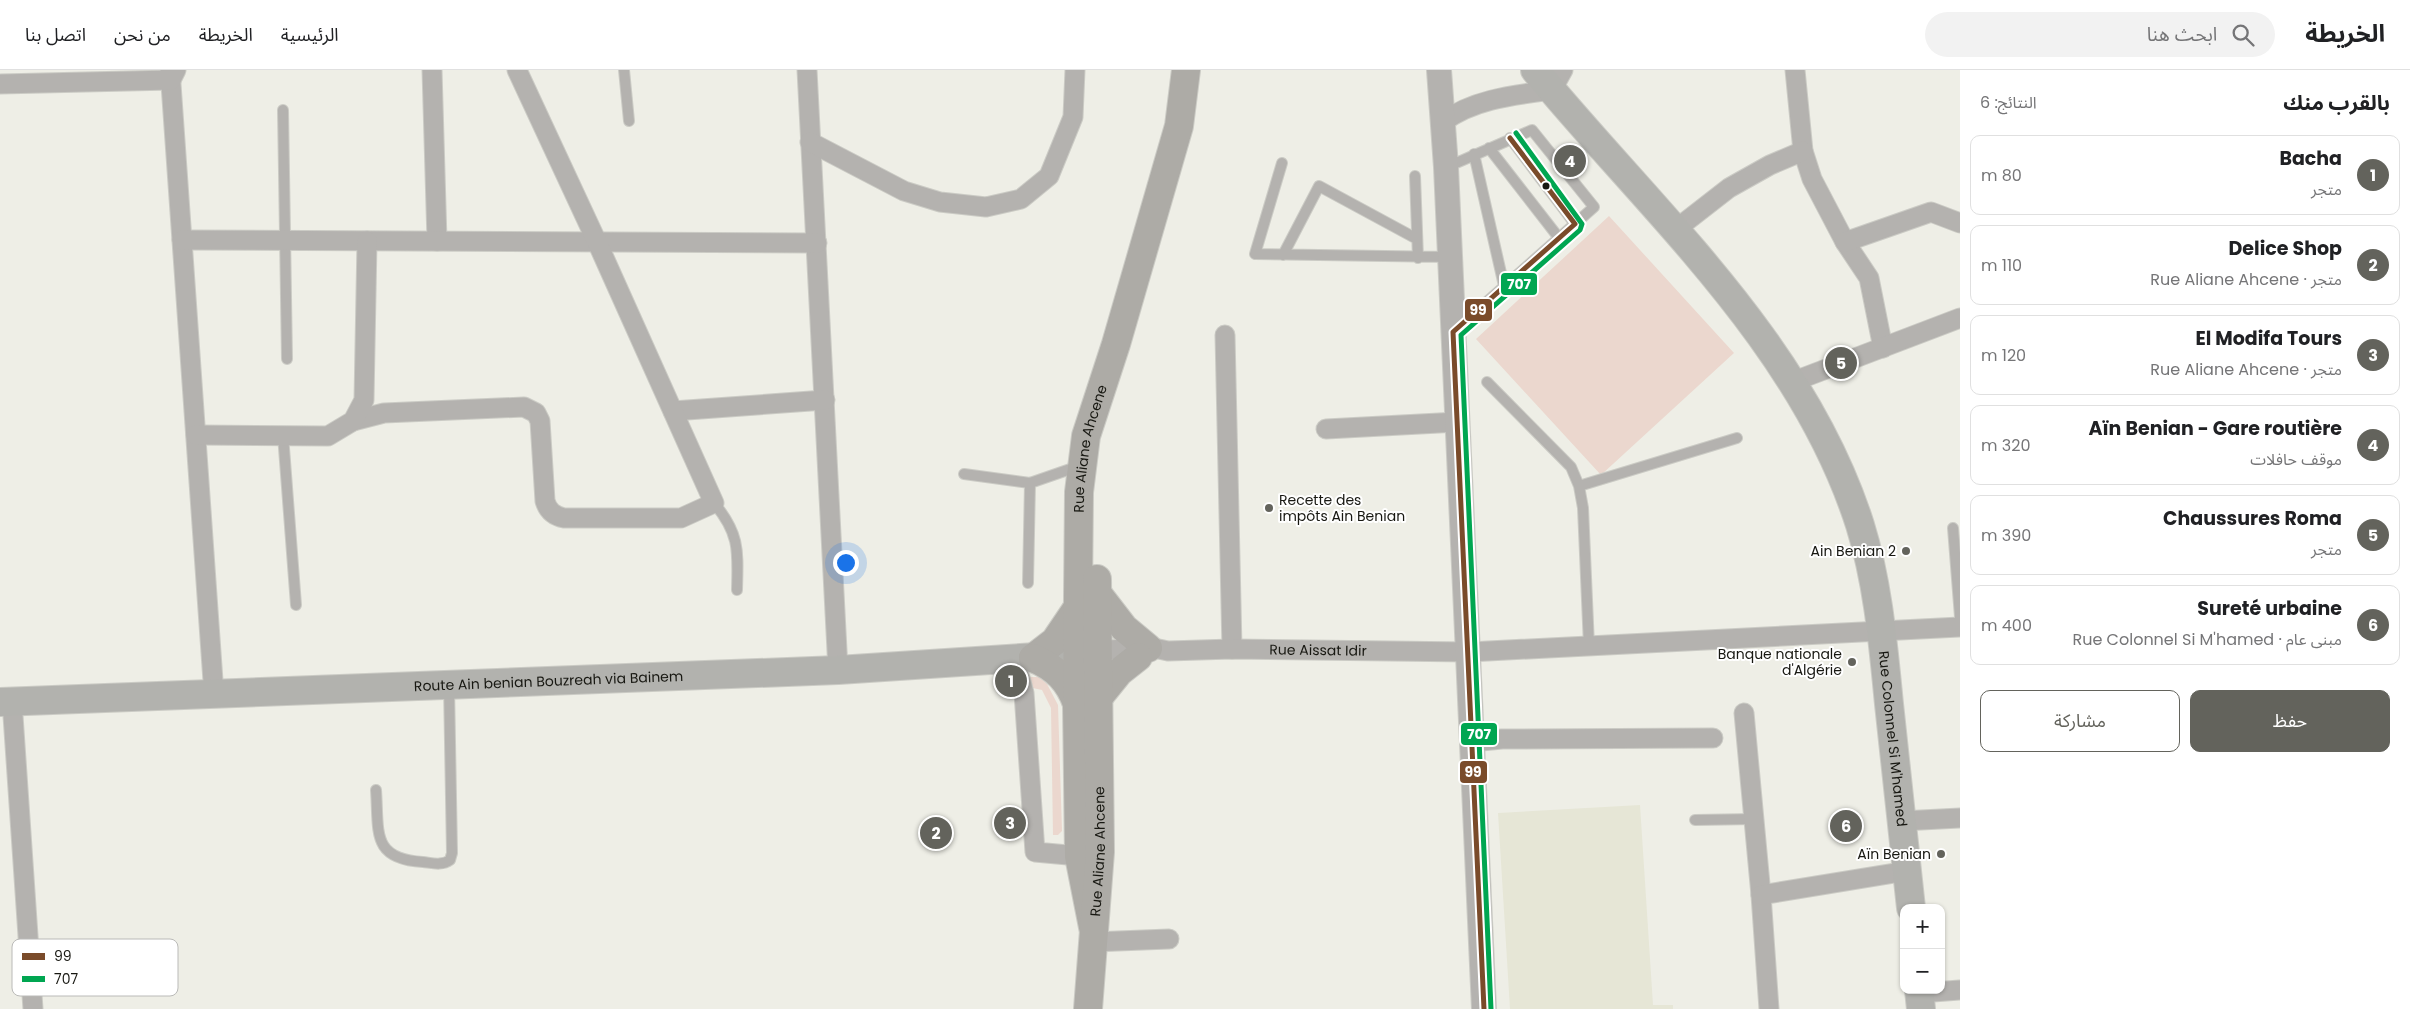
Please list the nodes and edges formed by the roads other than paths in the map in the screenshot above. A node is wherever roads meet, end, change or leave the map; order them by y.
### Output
1 (432, 70) edge
2 (517, 70) edge
3 (624, 70) edge
4 (807, 70) edge
5 (1075, 70) edge
6 (1186, 70) edge
7 (1795, 70) edge
8 (173, 73) edge
9 (1441, 74) edge
10 (1550, 77) edge
11 (0, 84) edge
12 (283, 110) dead end
13 (630, 121) dead end
14 (1443, 122) junction
15 (1510, 138) junction
16 (810, 142) junction
17 (1489, 148) junction
18 (1803, 151) junction
19 (1474, 154) junction
20 (1282, 163) dead end
21 (1446, 167) junction
22 (1415, 176) dead end
23 (1960, 223) edge
24 (1575, 224) junction
25 (1675, 230) junction
26 (1559, 238) junction
27 (1417, 239) junction
28 (182, 240) junction
29 (285, 240) junction
30 (366, 241) junction
31 (437, 241) junction
32 (598, 242) junction
33 (1846, 242) junction
34 (817, 243) junction
35 (1283, 255) junction
36 (1450, 257) junction
37 (1418, 258) junction
38 (1504, 286) junction
39 (1960, 318) edge
40 (1453, 332) junction
41 (1225, 335) dead end
42 (1883, 348) junction
43 (288, 359) dead end
44 (1487, 382) dead end
45 (1792, 382) junction
46 (1102, 389) junction
47 (825, 400) junction
48 (673, 411) junction
49 (353, 421) junction
50 (1458, 422) junction
51 (1326, 429) dead end
52 (196, 435) junction
53 (282, 435) junction
54 (1737, 438) dead end
55 (1082, 465) junction
56 (964, 474) dead end
57 (1030, 483) junction
58 (1579, 486) junction
59 (714, 503) junction
60 (1954, 528) dead end
61 (1028, 583) dead end
62 (1959, 585) edge
63 (737, 590) dead end
64 (1088, 600) junction
65 (296, 605) dead end
66 (1960, 617) edge
67 (1960, 627) edge
68 (1882, 630) junction
69 (1589, 646) junction
70 (1232, 649) junction
71 (1151, 652) junction
72 (1469, 652) junction
73 (1087, 654) junction
74 (1024, 659) junction
75 (838, 670) junction
76 (449, 685) junction
77 (214, 695) junction
78 (1087, 701) junction
79 (6, 702) edge
80 (1744, 713) dead end
81 (1713, 738) dead end
82 (1472, 742) junction
83 (376, 790) dead end
84 (1754, 818) junction
85 (1960, 818) edge
86 (1695, 820) dead end
87 (1902, 821) junction
88 (1079, 856) junction
89 (1907, 871) junction
90 (1761, 895) junction
91 (1911, 904) edge
92 (1092, 935) junction
93 (27, 939) edge
94 (1169, 939) dead end
95 (1960, 990) edge
96 (32, 996) edge
97 (1920, 997) edge
98 (33, 1009) edge
99 (1088, 1009) edge
100 (1484, 1009) edge
101 (1769, 1009) edge

1 - 31 street
2 - 32 street
3 - 13 lane
4 - 16 street
5 - 16 street
6 - 46 main road
7 - 18 street
8 - 11 street
8 - 28 street
9 - 14 street
10 - 14 street
10 - 25 main road, Rue Colonnel Si M'hamed
12 - 29 lane
14 - 21 street
15 - 17 lane
15 - 24 lane
15 - 24 lane
16 - 34 street
17 - 19 lane
17 - 26 lane
18 - 25 street
18 - 33 street
19 - 21 lane
19 - 38 lane
20 - 35 lane
21 - 36 street
22 - 27 lane
23 - 33 street
24 - 26 lane
25 - 45 main road, Rue Colonnel Si M'hamed
26 - 38 lane
27 - 35 lane
27 - 37 lane
28 - 29 street
28 - 52 street
29 - 30 street
29 - 43 lane
30 - 31 street
30 - 49 street
31 - 32 street
32 - 34 street
32 - 48 street
33 - 42 street
34 - 47 street
35 - 37 lane
36 - 37 lane
36 - 40 street
38 - 40 lane
39 - 42 street
40 - 50 street
41 - 70 street
42 - 45 street
44 - 58 lane
45 - 68 main road, Rue Colonnel Si M'hamed
46 - 55 main road, Rue Aliane Ahcene
46 - 64 main road, Rue Aliane Ahcene
47 - 48 street
47 - 75 street
48 - 59 street
49 - 53 street
49 - 59 street
50 - 51 street
50 - 72 street
52 - 53 street
52 - 77 street
53 - 65 lane
54 - 58 lane
55 - 57 lane
55 - 64 main road, Rue Aliane Ahcene
56 - 57 lane
57 - 61 lane
58 - 69 lane
59 - 63 lane
60 - 62 lane
62 - 66 lane
64 - 71 main road
64 - 73 main road, Rue Aliane Ahcene
64 - 74 main road
67 - 68 street, Rue Aissat Idir
68 - 69 street, Rue Aissat Idir
68 - 87 main road, Rue Colonnel Si M'hamed
69 - 72 street, Rue Aissat Idir
70 - 71 street, Rue Aissat Idir
70 - 72 street, Rue Aissat Idir
71 - 73 street, Rue Aissat Idir
71 - 78 main road
72 - 82 street
73 - 74 main road, Route Ain benian Bouzreah via Bainem
73 - 78 main road, Rue Aliane Ahcene
74 - 75 main road, Route Ain benian Bouzreah via Bainem
74 - 78 main road
74 - 88 street
75 - 76 main road, Route Ain benian Bouzreah via Bainem
76 - 77 main road, Route Ain benian Bouzreah via Bainem
76 - 83 lane
77 - 79 main road, Route Ain benian Bouzreah via Bainem
78 - 88 main road, Rue Aliane Ahcene
78 - 92 main road, Rue Aliane Ahcene
79 - 93 street
80 - 84 street
81 - 82 street
82 - 100 street
84 - 86 lane
84 - 90 street
85 - 87 street
87 - 89 main road, Rue Colonnel Si M'hamed
88 - 92 main road, Rue Aliane Ahcene
89 - 90 street
89 - 91 main road, Rue Colonnel Si M'hamed
90 - 101 street
92 - 94 street
92 - 99 main road, Rue Aliane Ahcene
95 - 97 street
96 - 98 street

